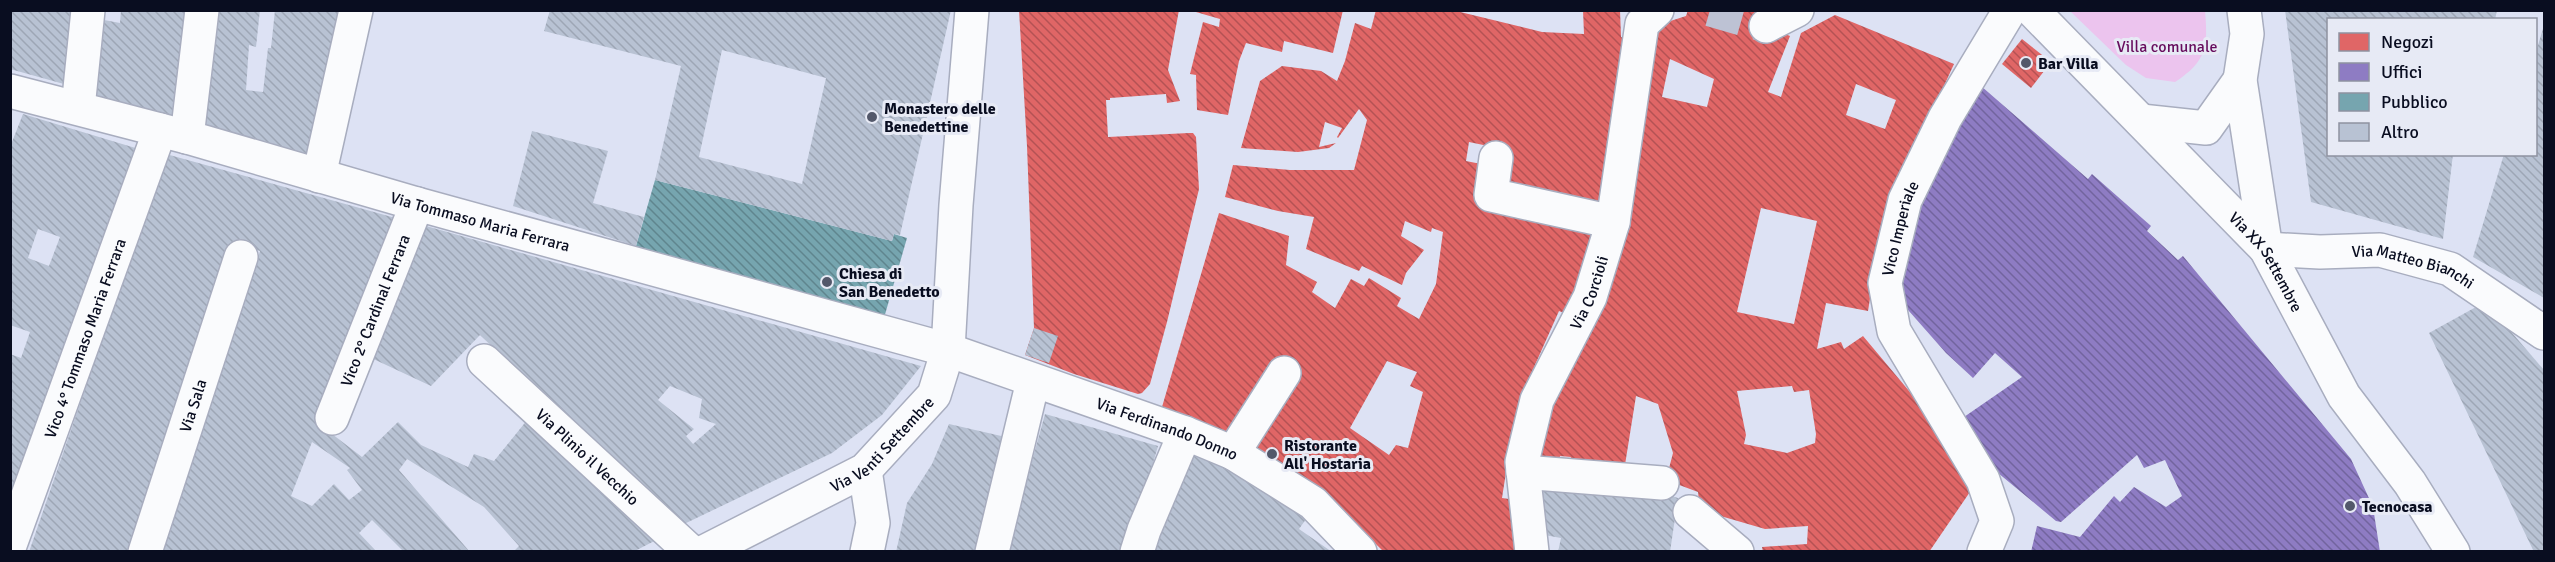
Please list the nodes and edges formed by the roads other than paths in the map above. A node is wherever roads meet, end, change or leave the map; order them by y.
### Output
1 (88, 10) edge
2 (202, 10) edge
3 (356, 10) edge
4 (972, 10) edge
5 (1797, 10) edge
6 (2010, 10) edge
7 (2032, 10) edge
8 (2244, 10) edge
9 (1649, 17) edge
10 (1766, 26) tunnel mouth
11 (2240, 80) junction
12 (13, 99) edge
13 (78, 108) junction
14 (2141, 121) junction
15 (173, 133) junction
16 (1496, 158) dead end
17 (319, 176) junction
18 (417, 204) junction
19 (1613, 222) junction
20 (2266, 249) junction
21 (241, 257) dead end
22 (2544, 333) edge
23 (948, 350) junction
24 (484, 361) dead end
25 (1284, 373) dead end
26 (1033, 381) junction
27 (332, 418) dead end
28 (1185, 433) junction
29 (1233, 453) junction
30 (865, 470) junction
31 (1523, 472) junction
32 (1662, 483) dead end
33 (1690, 512) dead end
34 (10, 545) edge
35 (145, 552) edge
36 (691, 552) edge
37 (704, 552) edge
38 (867, 552) edge
39 (992, 552) edge
40 (1137, 552) edge
41 (1360, 552) edge
42 (1532, 552) edge
43 (1737, 552) edge
44 (1984, 552) edge
45 (2453, 552) edge

1 - 13 street
2 - 15 street, Vico 4° Tommaso Maria Ferrara
3 - 17 street
4 - 23 street, Via Venti Settembre
5 - 10 street
6 - 44 street, Vico Imperiale
7 - 14 street, Via XX Settembre
8 - 11 street
9 - 19 street, Via Corcioli
11 - 14 street
11 - 20 street
12 - 13 street, Via Tommaso Maria Ferrara
13 - 15 street, Via Tommaso Maria Ferrara
14 - 20 street, Via XX Settembre
15 - 17 street, Via Tommaso Maria Ferrara
15 - 34 street, Vico 4° Tommaso Maria Ferrara
16 - 19 street
17 - 18 street, Via Tommaso Maria Ferrara
18 - 23 street, Via Tommaso Maria Ferrara
18 - 27 street, Vico 2° Cardinal Ferrara
19 - 31 street, Via Corcioli
20 - 22 street, Via Matteo Bianchi
20 - 45 street, Via XX Settembre
21 - 35 street, Via Sala
23 - 26 street, Via Ferdinando Donno
23 - 30 street, Via Venti Settembre
24 - 36 street, Via Plinio il Vecchio
25 - 29 street
26 - 28 street, Via Ferdinando Donno
26 - 39 street
28 - 29 street, Via Ferdinando Donno
28 - 40 street
29 - 41 street, Via Ferdinando Donno
30 - 37 street, Via Venti Settembre
30 - 38 street
31 - 32 street
31 - 42 street, Via Corcioli
33 - 43 street

